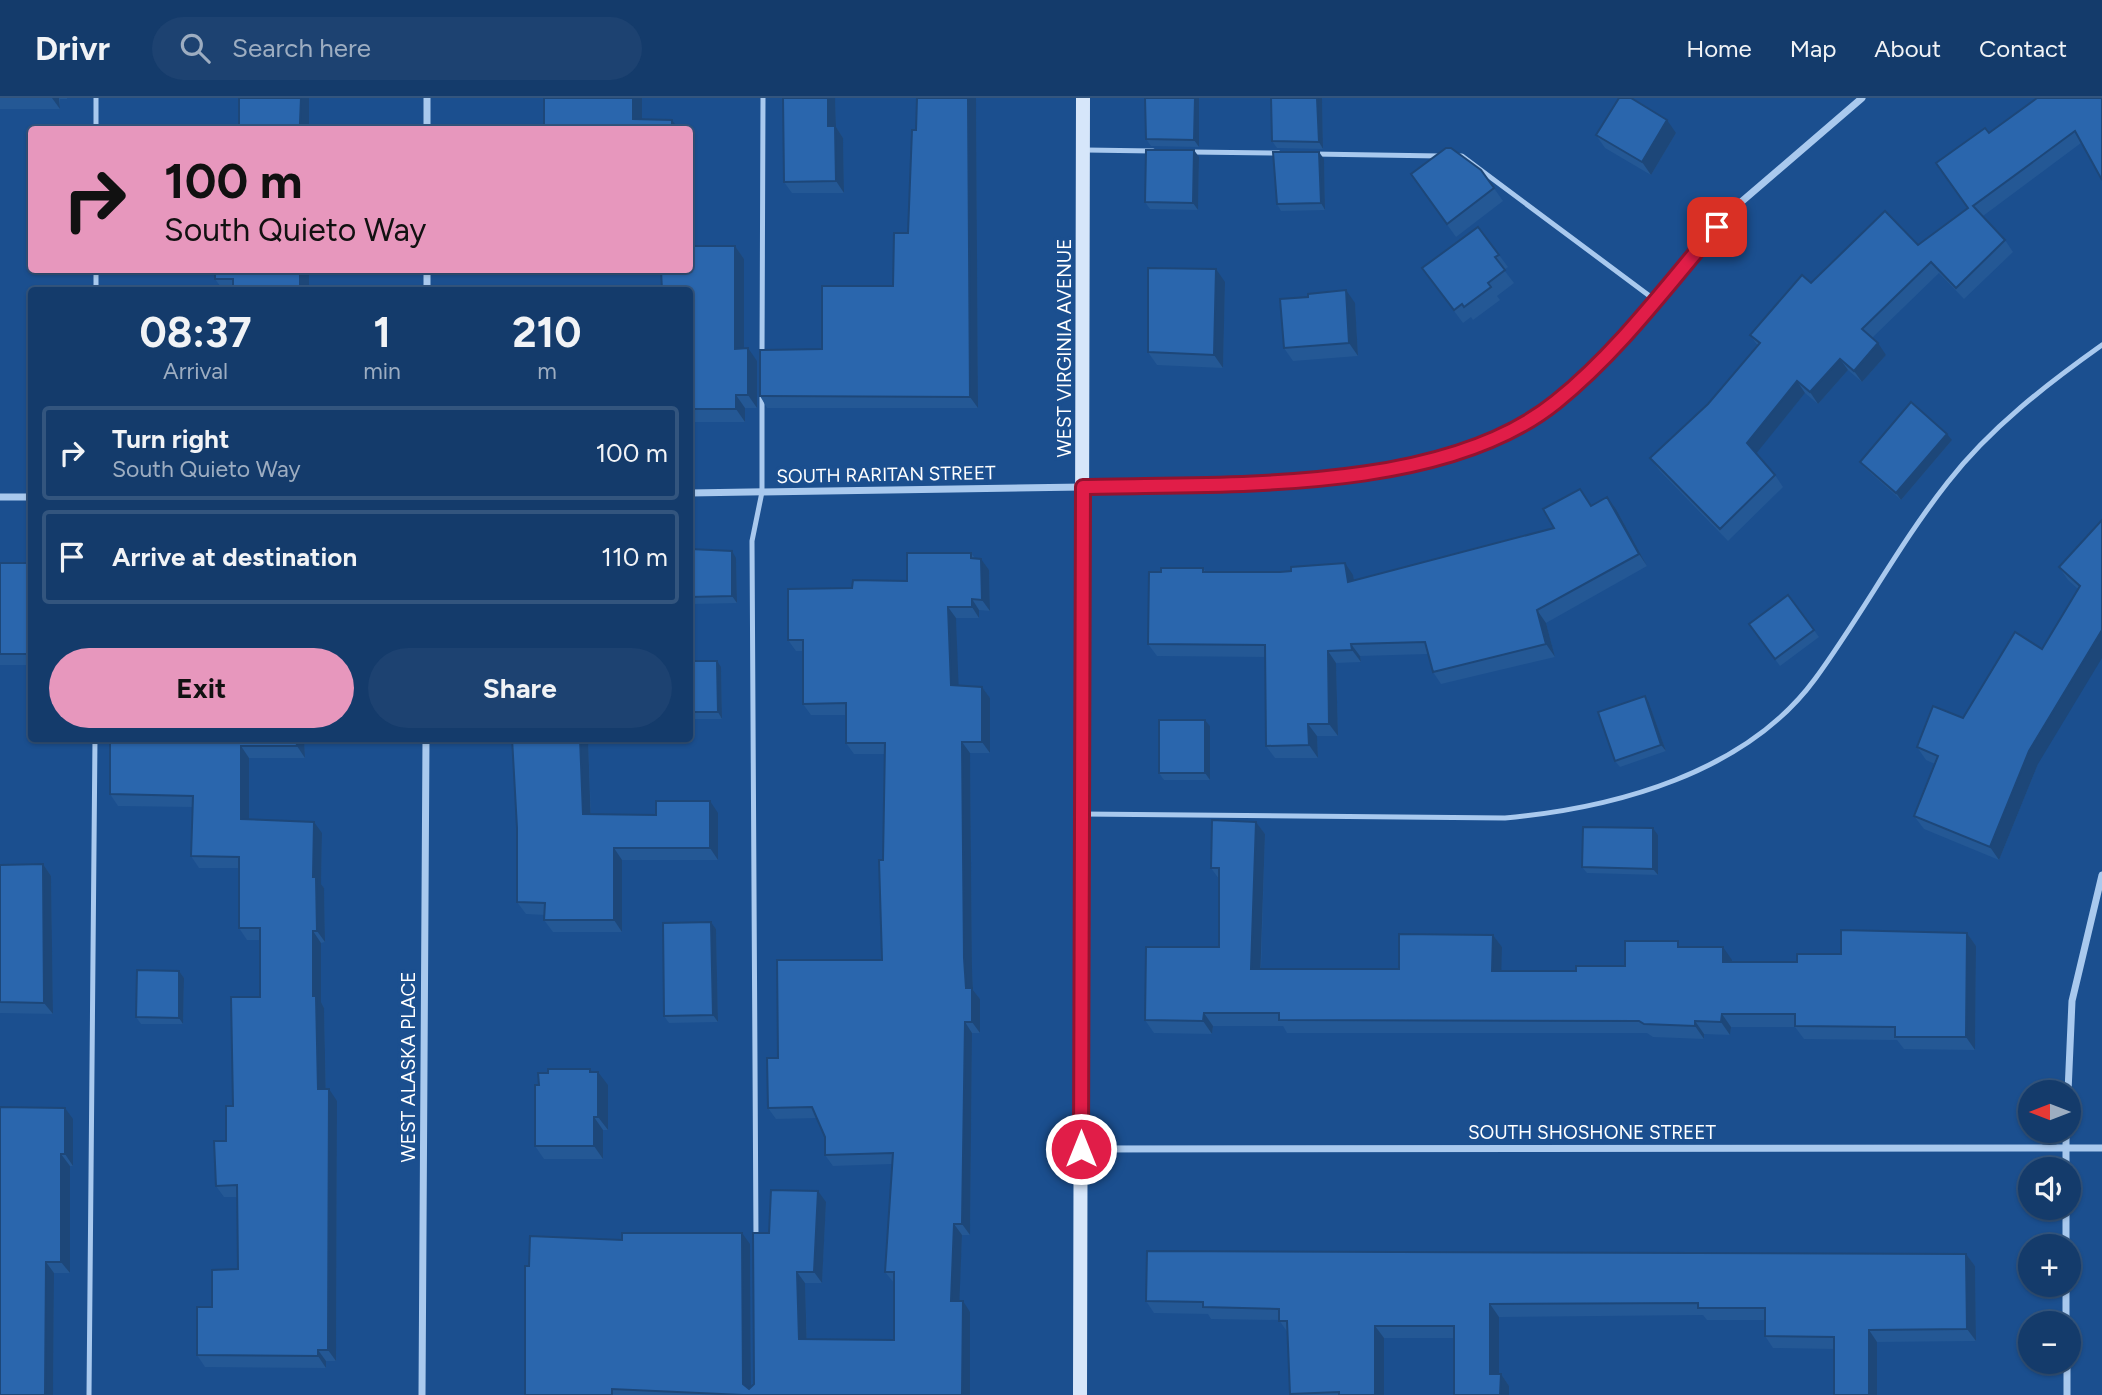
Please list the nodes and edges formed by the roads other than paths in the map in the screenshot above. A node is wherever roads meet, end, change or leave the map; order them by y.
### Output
1 (96, 98) edge
2 (427, 98) edge
3 (763, 98) edge
4 (1083, 98) edge
5 (1862, 98) edge
6 (96, 126) edge
7 (427, 126) edge
8 (1083, 150) junction
9 (1164, 151) edge
10 (1178, 151) edge
11 (1286, 153) edge
12 (1299, 153) edge
13 (1655, 300) junction
14 (2102, 345) edge
15 (762, 369) edge
16 (762, 383) edge
17 (1083, 487) junction
18 (693, 492) edge
19 (762, 492) junction
20 (0, 497) edge
21 (28, 497) edge
22 (95, 742) edge
23 (426, 742) edge
24 (1082, 814) junction
25 (2102, 875) edge
26 (2069, 1080) edge
27 (2066, 1143) edge
28 (2066, 1147) junction
29 (2102, 1148) edge
30 (1081, 1149) junction
31 (2066, 1157) edge
32 (755, 1241) edge
33 (2067, 1374) edge
34 (89, 1395) edge
35 (422, 1395) edge
36 (1080, 1395) edge
37 (2067, 1395) edge

1 - 6 lane
2 - 7 street
3 - 15 lane
4 - 8 street, WEST VIRGINIA AVENUE
5 - 13 street, SOUTH RARITAN STREET
8 - 9 lane
8 - 17 street, WEST VIRGINIA AVENUE
10 - 11 lane
12 - 13 lane
13 - 17 street, SOUTH RARITAN STREET
14 - 24 lane
16 - 19 lane
17 - 19 street, SOUTH RARITAN STREET
17 - 24 street, WEST VIRGINIA AVENUE
18 - 19 street, SOUTH RARITAN STREET
19 - 32 lane
20 - 21 street
22 - 34 lane
23 - 35 street, WEST ALASKA PLACE
24 - 30 street, WEST VIRGINIA AVENUE
25 - 26 street
27 - 28 street
28 - 29 street, SOUTH SHOSHONE STREET
28 - 30 street, SOUTH SHOSHONE STREET
28 - 31 street
30 - 36 street, WEST VIRGINIA AVENUE
33 - 37 street

